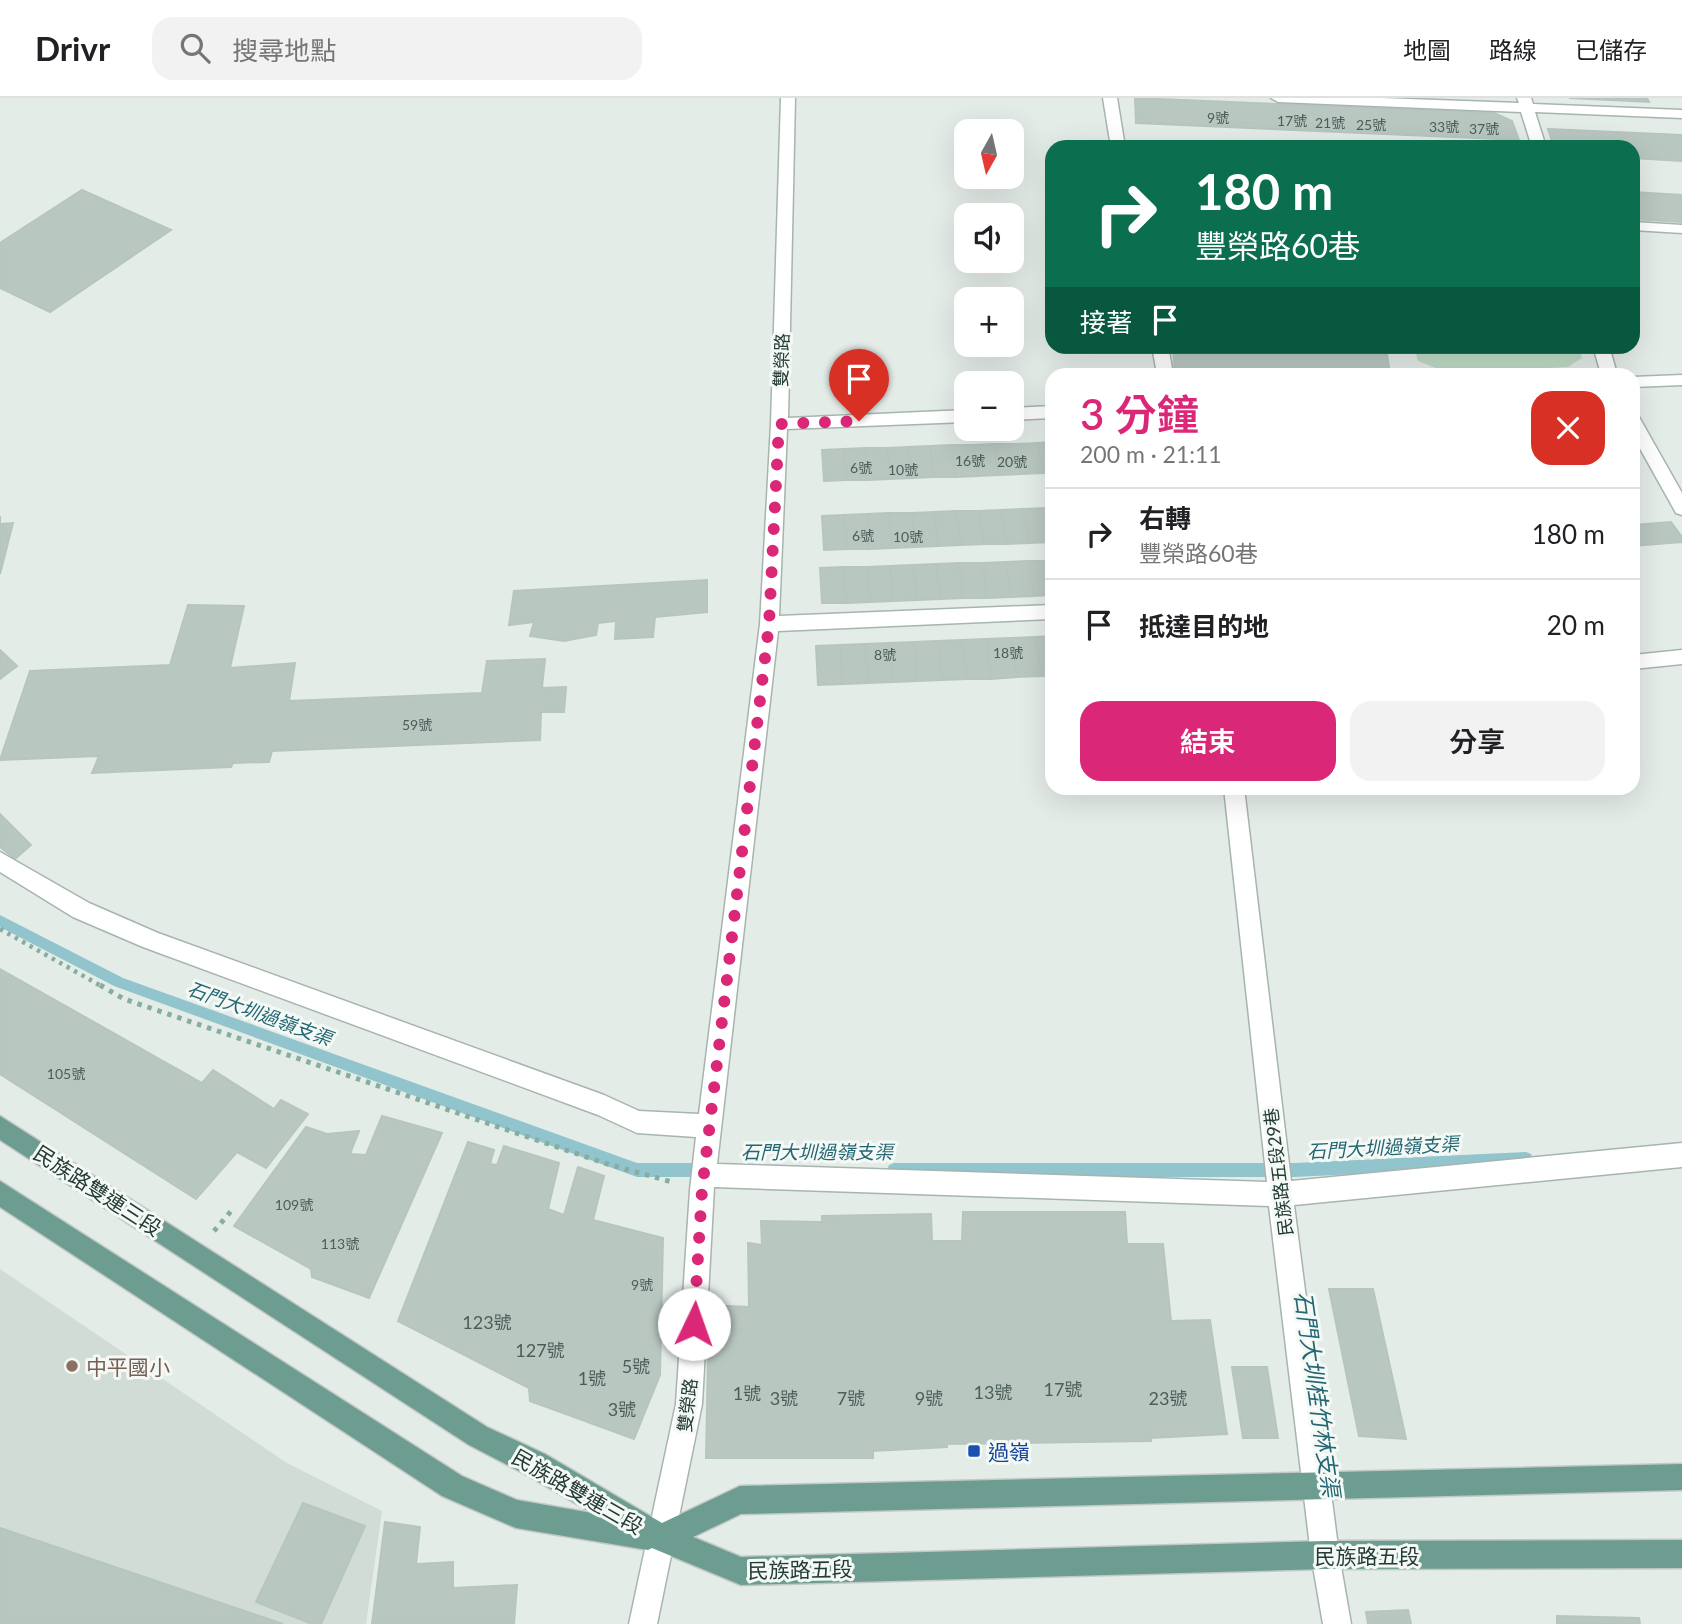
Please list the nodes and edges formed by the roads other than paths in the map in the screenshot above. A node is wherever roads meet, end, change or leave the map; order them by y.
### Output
1 (788, 98) edge
2 (1110, 98) edge
3 (1278, 98) edge
4 (1525, 102) edge
5 (1682, 114) edge
6 (1117, 140) edge
7 (1537, 140) edge
8 (1640, 226) edge
9 (1682, 229) edge
10 (1682, 380) edge
11 (1640, 382) edge
12 (1045, 412) edge
13 (1024, 413) edge
14 (954, 417) edge
15 (779, 424) junction
16 (1640, 434) edge
17 (1682, 509) edge
18 (1045, 612) edge
19 (769, 624) junction
20 (1682, 657) edge
21 (1640, 661) edge
22 (1235, 795) edge
23 (0, 861) edge
24 (710, 1126) junction
25 (0, 1127) edge
26 (1682, 1155) edge
27 (703, 1183) junction
28 (0, 1193) edge
29 (1280, 1194) junction
30 (1682, 1477) edge
31 (1317, 1485) junction
32 (661, 1538) junction
33 (1682, 1554) edge
34 (1325, 1555) junction
35 (643, 1624) edge
36 (1337, 1624) edge

1 - 15 street, 雙榮路
2 - 6 street
3 - 4 street
4 - 5 street
4 - 7 street
8 - 9 street
10 - 11 street
12 - 13 street
14 - 15 street
15 - 19 street, 雙榮路
16 - 17 street
18 - 19 street
19 - 24 street, 雙榮路
20 - 21 street
22 - 29 street, 民族路五段29巷
23 - 24 street
24 - 27 street, 雙榮路
25 - 32 main road, 民族路雙連三段
26 - 29 street
27 - 29 street
27 - 32 street, 雙榮路
28 - 32 main road, 民族路雙連三段
29 - 31 street, 民族路五段29巷
30 - 31 main road
31 - 32 main road
31 - 34 street, 民族路五段29巷
32 - 34 main road, 民族路五段
32 - 35 street, 雙榮路
33 - 34 main road, 民族路五段
34 - 36 street, 民族路五段29巷

